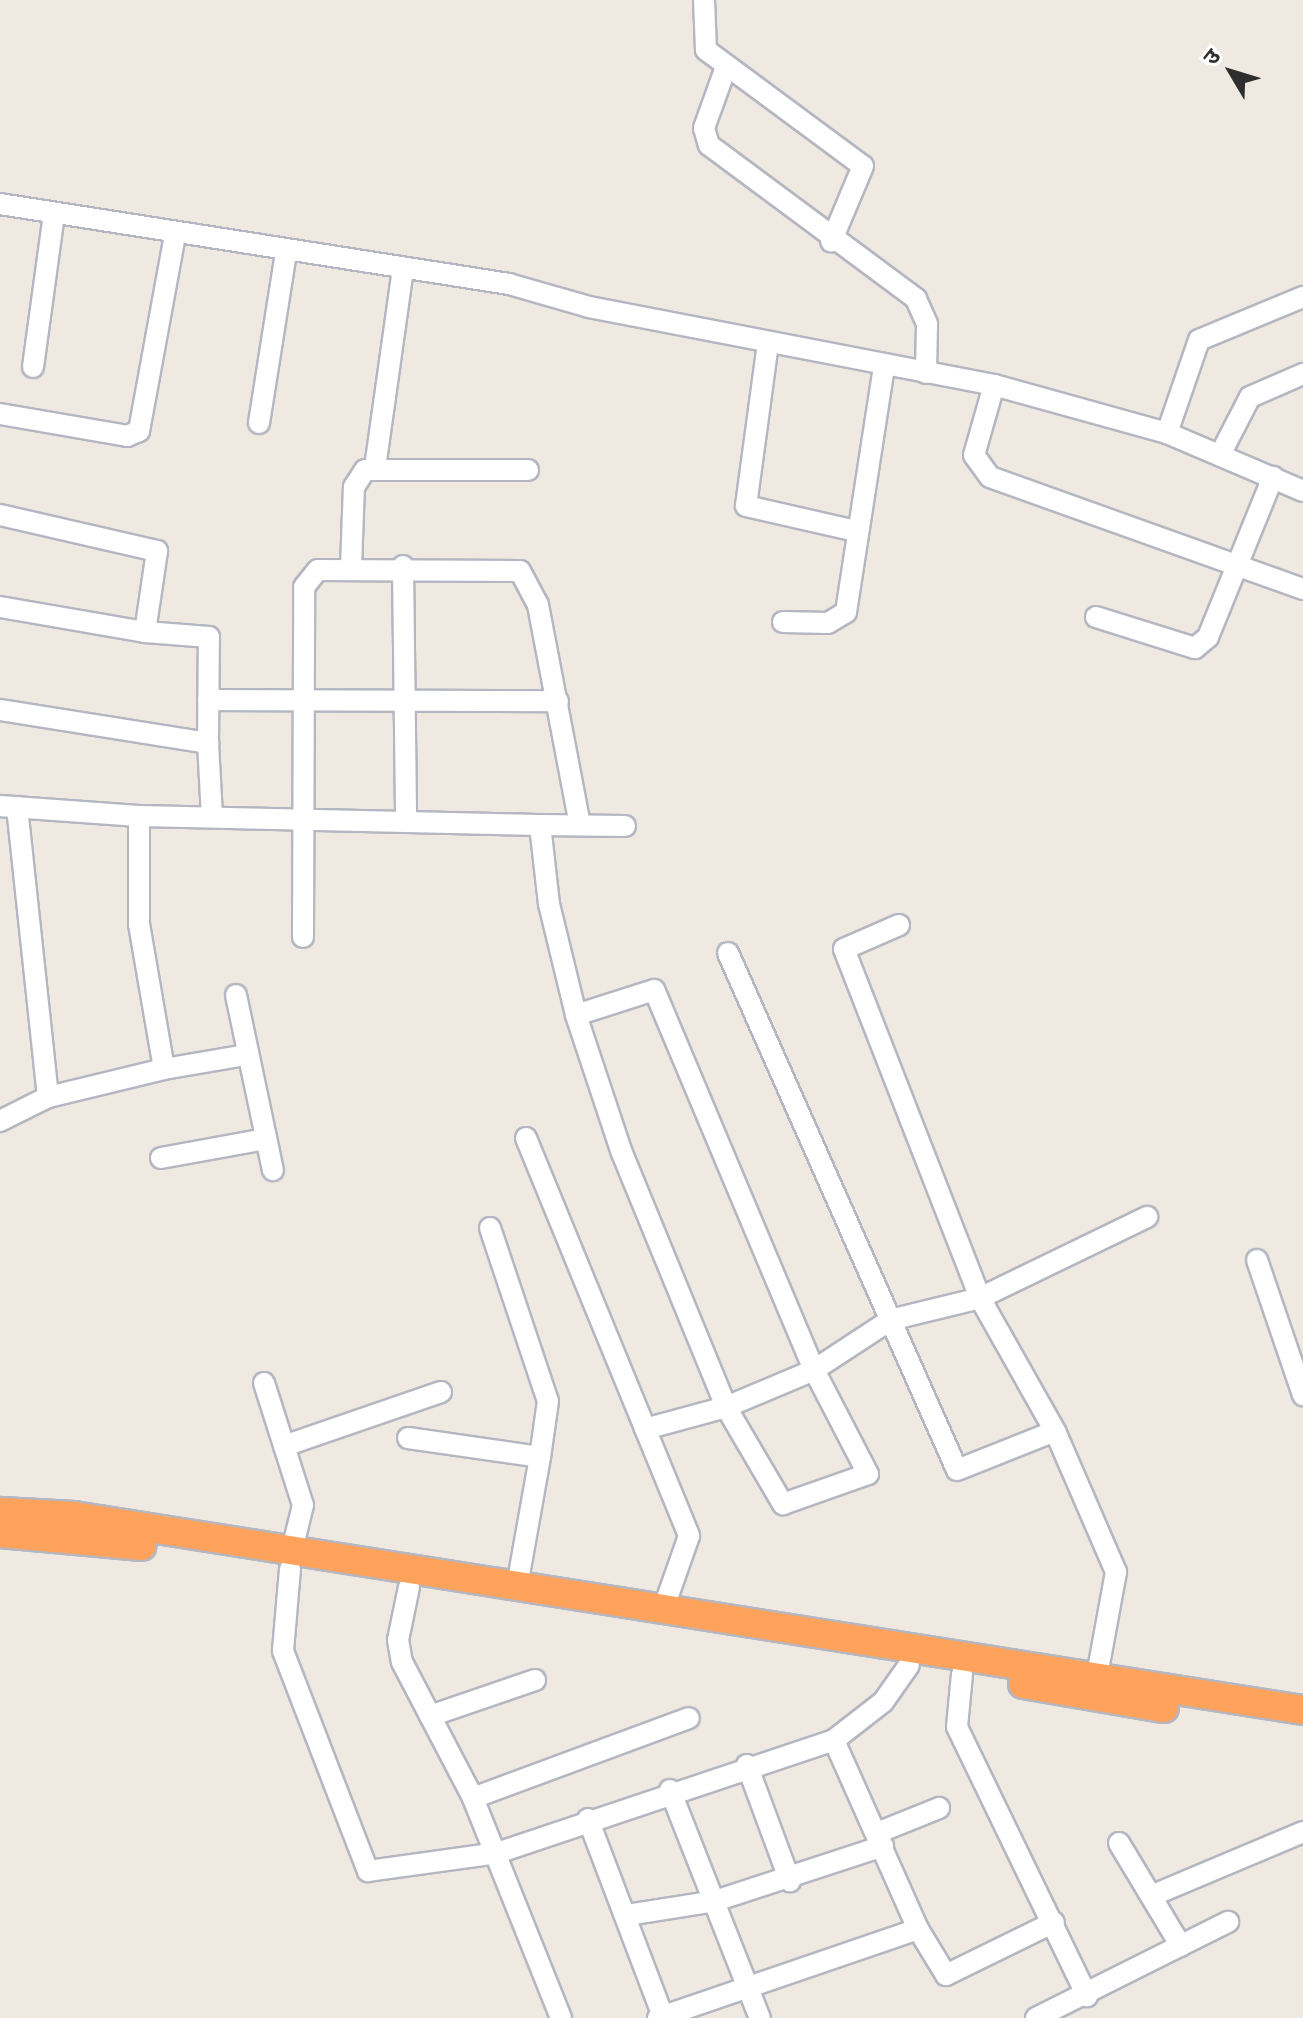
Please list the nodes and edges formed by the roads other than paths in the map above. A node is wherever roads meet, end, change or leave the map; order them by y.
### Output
1 (704, 0) edge
2 (726, 67) junction
3 (0, 204) edge
4 (54, 213) junction
5 (175, 234) junction
6 (831, 242) junction
7 (286, 252) junction
8 (403, 268) junction
9 (1303, 297) edge
10 (768, 343) junction
11 (33, 367) dead end
12 (884, 367) junction
13 (926, 373) junction
14 (1303, 374) edge
15 (994, 385) junction
16 (0, 414) edge
17 (259, 423) dead end
18 (1167, 433) junction
19 (1220, 455) junction
20 (375, 468) junction
21 (528, 470) dead end
22 (1273, 477) junction
23 (1303, 491) edge
24 (0, 515) edge
25 (856, 531) junction
26 (1235, 564) junction
27 (403, 566) junction
28 (351, 567) junction
29 (1303, 589) edge
30 (0, 607) edge
31 (1096, 617) dead end
32 (783, 622) dead end
33 (145, 632) junction
34 (303, 697) junction
35 (208, 700) junction
36 (558, 701) junction
37 (405, 702) junction
38 (0, 710) edge
39 (208, 743) junction
40 (8, 807) edge
41 (139, 816) junction
42 (212, 817) junction
43 (302, 818) junction
44 (406, 820) junction
45 (540, 825) junction
46 (580, 825) junction
47 (625, 826) dead end
48 (899, 925) dead end
49 (303, 937) dead end
50 (728, 953) dead end
51 (236, 995) dead end
52 (576, 1015) junction
53 (246, 1055) junction
54 (164, 1069) junction
55 (48, 1097) junction
56 (0, 1121) edge
57 (526, 1138) dead end
58 (266, 1139) junction
59 (161, 1158) dead end
60 (273, 1170) dead end
61 (1147, 1217) dead end
62 (490, 1228) dead end
63 (1257, 1260) dead end
64 (980, 1298) junction
65 (890, 1320) junction
66 (814, 1370) junction
67 (264, 1383) dead end
68 (441, 1392) dead end
69 (1303, 1395) edge
70 (726, 1407) junction
71 (645, 1429) junction
72 (1055, 1431) junction
73 (408, 1438) dead end
74 (284, 1446) junction
75 (540, 1457) junction
76 (0, 1512) edge
77 (0, 1533) edge
78 (291, 1559) junction
79 (517, 1586) junction
80 (409, 1587) junction
81 (663, 1610) junction
82 (909, 1665) junction
83 (962, 1674) junction
84 (1097, 1676) junction
85 (535, 1680) dead end
86 (1303, 1710) edge
87 (430, 1716) junction
88 (689, 1718) dead end
89 (1303, 1730) edge
90 (834, 1740) junction
91 (747, 1765) junction
92 (670, 1790) junction
93 (473, 1798) junction
94 (939, 1808) dead end
95 (588, 1819) junction
96 (1303, 1832) edge
97 (880, 1840) junction
98 (1119, 1843) dead end
99 (497, 1853) junction
100 (790, 1881) junction
101 (1151, 1896) junction
102 (715, 1901) junction
103 (627, 1915) junction
104 (1054, 1922) junction
105 (1228, 1922) dead end
106 (918, 1929) junction
107 (1181, 1946) junction
108 (750, 1990) junction
109 (1087, 1996) junction
110 (660, 2017) edge
111 (561, 2018) edge
112 (760, 2018) edge
113 (1036, 2018) edge

1 - 2 street
2 - 6 street
2 - 6 street
3 - 4 street
4 - 5 street
4 - 11 street
5 - 7 street
5 - 16 street
6 - 13 street
7 - 8 street
7 - 17 street
8 - 10 street
8 - 20 street
9 - 18 street
10 - 12 street
10 - 25 street
12 - 13 street
12 - 25 street
13 - 15 street
14 - 19 street
15 - 18 street
15 - 26 street
18 - 19 street
19 - 22 street
20 - 21 street
20 - 28 street
22 - 23 street
22 - 26 street
24 - 33 street
25 - 32 street
26 - 29 street
26 - 31 street
27 - 28 street
27 - 36 street
27 - 37 street
28 - 34 street
30 - 33 street
33 - 35 street
34 - 35 street
34 - 37 street
34 - 43 street
35 - 39 street
36 - 37 street
36 - 46 street
37 - 44 street
38 - 39 street
39 - 42 street
40 - 41 street
40 - 55 street
41 - 42 street
41 - 54 street
42 - 43 street
43 - 44 street
43 - 49 street
44 - 45 street
45 - 46 street
45 - 52 street
46 - 47 street
48 - 64 street
50 - 65 street
51 - 53 street
52 - 66 street
52 - 70 street
53 - 54 street
53 - 58 street
54 - 55 street
55 - 56 street
57 - 71 street
58 - 59 street
58 - 60 street
61 - 64 street
62 - 75 street
63 - 69 street
64 - 65 street
64 - 72 street
65 - 66 street
65 - 72 street
66 - 70 street
66 - 70 street
67 - 74 street
68 - 74 street
70 - 71 street
71 - 81 street
72 - 84 street
73 - 75 street
74 - 78 street
75 - 79 street
76 - 78 highway
77 - 78 highway
78 - 79 highway
78 - 80 highway
78 - 99 street
79 - 81 highway
80 - 82 highway
80 - 87 street
81 - 84 highway
82 - 83 highway
82 - 90 street
83 - 89 highway
83 - 104 street
84 - 86 highway
85 - 87 street
87 - 93 street
88 - 93 street
90 - 91 street
90 - 97 street
91 - 92 street
91 - 100 street
92 - 95 street
92 - 102 street
93 - 99 street
94 - 97 street
95 - 99 street
95 - 103 street
96 - 101 street
97 - 100 street
97 - 106 street
98 - 101 street
99 - 111 street
100 - 102 street
101 - 107 street
102 - 103 street
102 - 108 street
103 - 110 street
104 - 106 street
104 - 109 street
105 - 107 street
106 - 108 street
107 - 109 street
108 - 110 street
108 - 112 street
109 - 113 street

